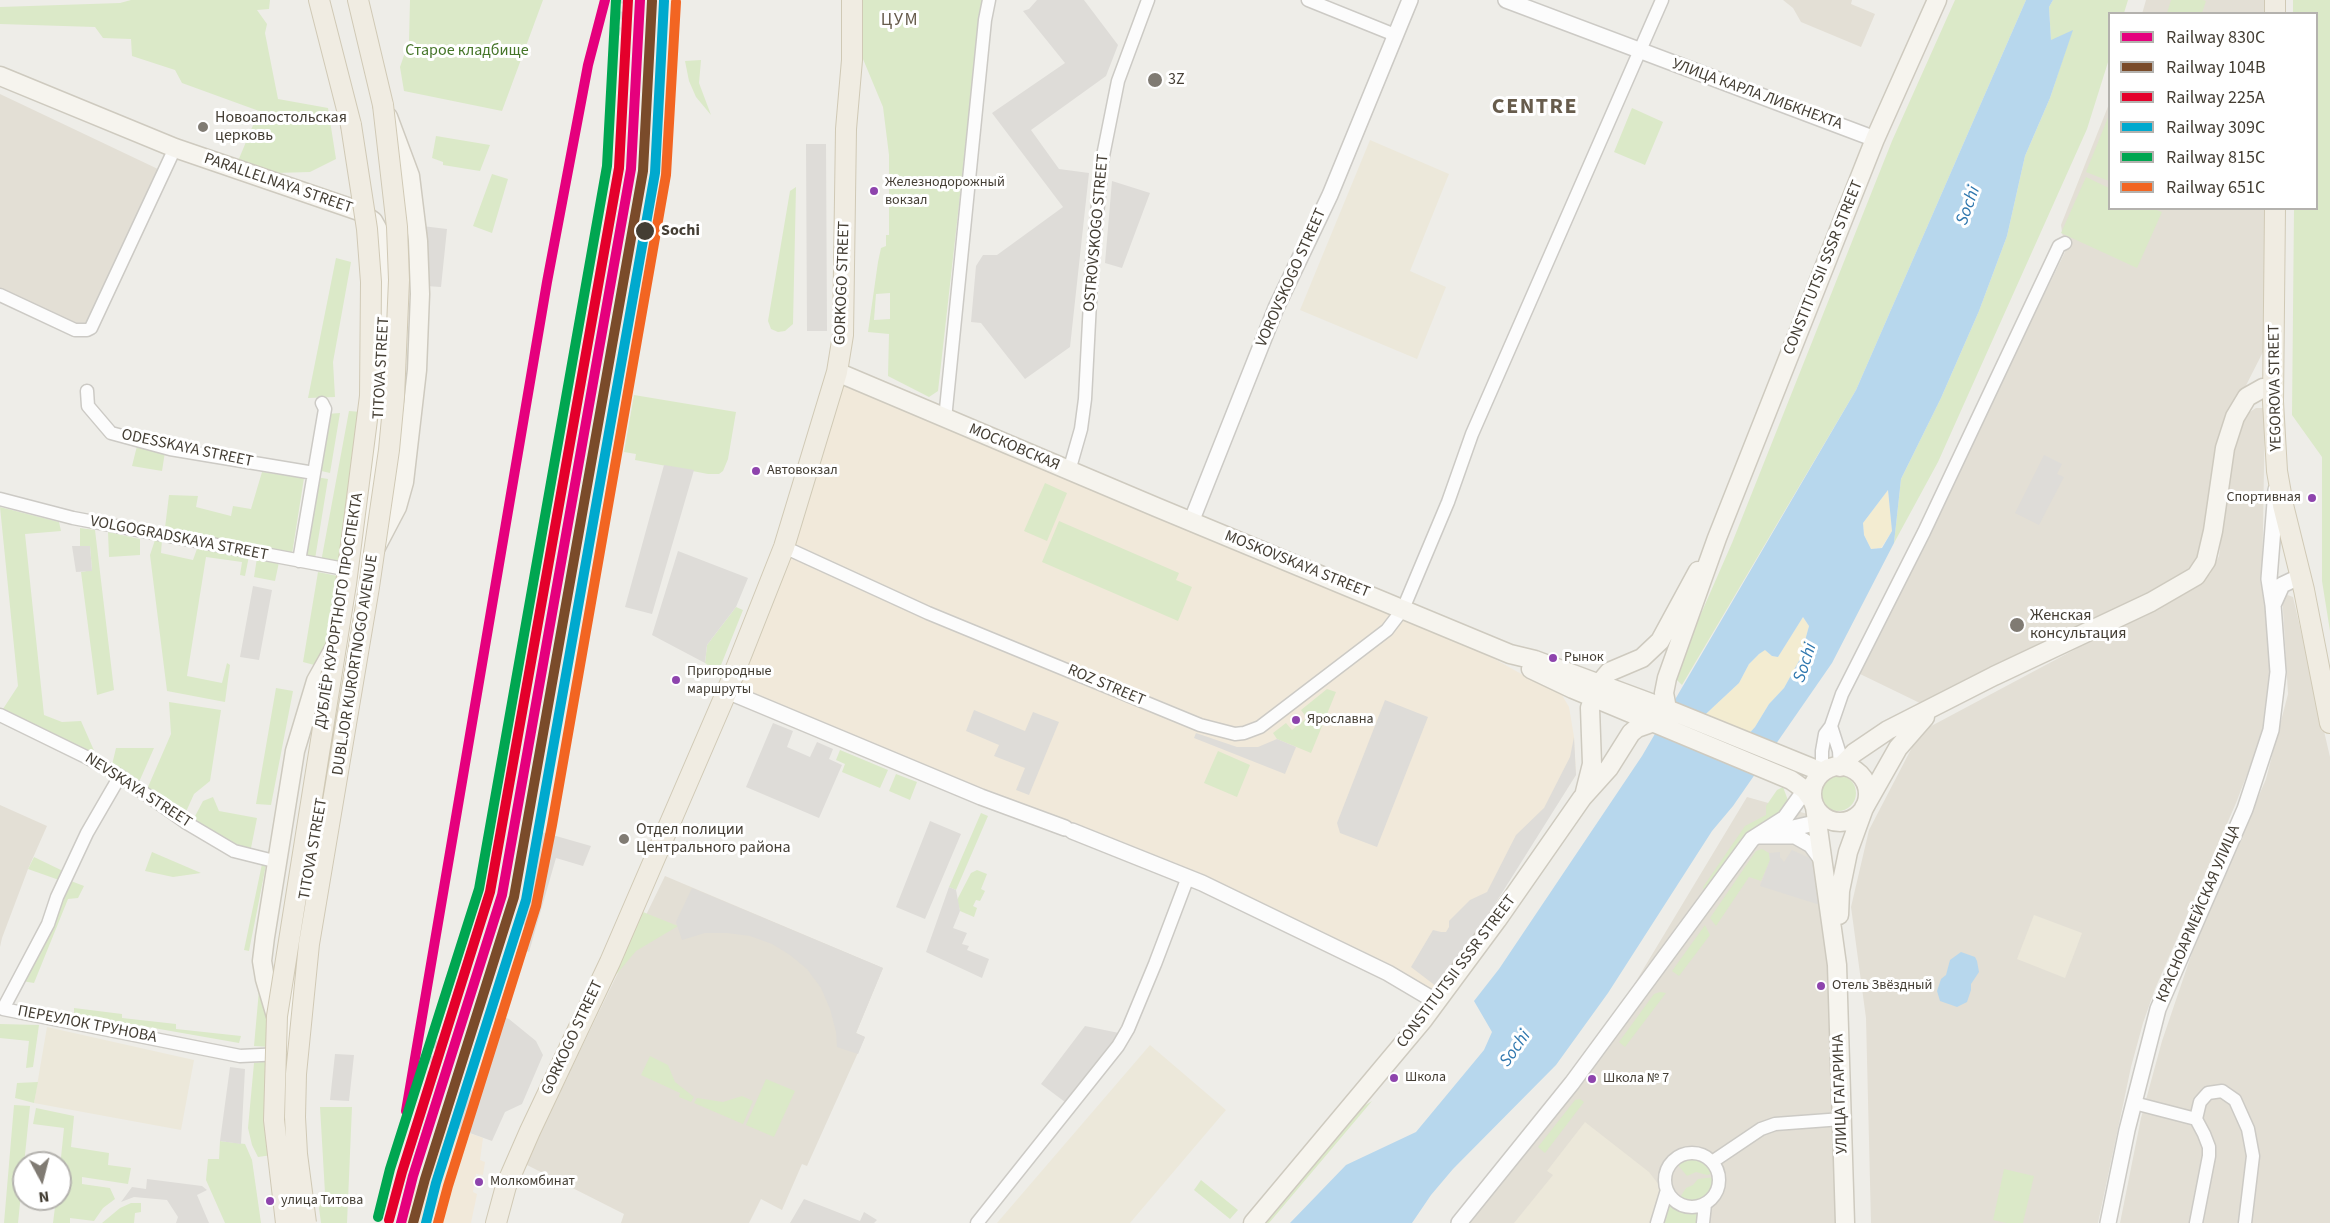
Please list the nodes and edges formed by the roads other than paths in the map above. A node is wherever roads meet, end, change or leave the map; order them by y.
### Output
1 (319, 0) edge
2 (358, 0) edge
3 (852, 0) edge
4 (989, 0) edge
5 (1148, 0) edge
6 (1308, 0) edge
7 (1410, 0) edge
8 (1506, 0) edge
9 (1662, 0) edge
10 (1937, 0) edge
11 (1395, 35) junction
12 (1638, 51) junction
13 (0, 76) edge
14 (383, 105) junction
15 (1875, 139) junction
16 (175, 148) junction
17 (2275, 210) edge
18 (377, 227) joint
19 (2065, 243) dead end
20 (0, 295) edge
21 (837, 372) junction
22 (2273, 388) junction
23 (87, 391) dead end
24 (322, 403) dead end
25 (945, 419) junction
26 (1069, 471) junction
27 (2277, 471) junction
28 (314, 473) junction
29 (0, 499) edge
30 (1191, 522) junction
31 (1717, 538) junction
32 (784, 547) junction
33 (298, 561) junction
34 (358, 574) junction
35 (2302, 583) junction
36 (2273, 605) junction
37 (1403, 609) junction
38 (335, 647) junction
39 (727, 691) junction
40 (1596, 691) junction
41 (1930, 710) junction
42 (0, 715) edge
43 (1659, 718) junction
44 (2330, 723) edge
45 (1831, 726) junction
46 (1840, 767) junction
47 (120, 776) junction
48 (1778, 776) junction
49 (1582, 798) junction
50 (1816, 799) junction
51 (1864, 808) junction
52 (1791, 810) junction
53 (1754, 837) junction
54 (278, 862) junction
55 (1823, 862) junction
56 (1188, 877) junction
57 (1837, 965) junction
58 (1437, 1002) junction
59 (285, 1047) junction
60 (2134, 1102) junction
61 (1842, 1119) junction
62 (2196, 1119) junction
63 (1712, 1162) junction
64 (1667, 1190) junction
65 (1705, 1204) junction
66 (286, 1223) edge
67 (299, 1223) edge
68 (306, 1223) edge
69 (496, 1223) edge
70 (976, 1223) edge
71 (1253, 1223) edge
72 (1459, 1223) edge
73 (1657, 1223) edge
74 (1703, 1223) edge
75 (1845, 1223) edge
76 (2108, 1223) edge
77 (2196, 1223) edge
78 (2245, 1223) edge

1 - 38 main road, ДУБЛЁР КУРОРТНОГО ПРОСПЕКТА, bridge
2 - 14 main road
3 - 21 main road, GORKOGO STREET
4 - 25 street
5 - 26 street, OSTROVSKOGO STREET
6 - 11 street
7 - 11 street, VOROVSKOGO STREET
8 - 12 street, УЛИЦА КАРЛА ЛИБКНЕХТА
9 - 12 street
10 - 15 main road, CONSTITUTSII SSSR STREET
11 - 30 street, VOROVSKOGO STREET
12 - 15 street, УЛИЦА КАРЛА ЛИБКНЕХТА
12 - 37 street, ROZ STREET
13 - 16 main road, PARALLELNAYA STREET
14 - 34 main road, bridge
14 - 68 main road, DUBLJOR KURORTNOGO AVENUE, bridge
15 - 31 main road, CONSTITUTSII SSSR STREET
16 - 18 main road, PARALLELNAYA STREET
16 - 20 street
17 - 22 main road, YEGOROVA STREET
18 - 34 main road, TITOVA STREET
19 - 45 street
21 - 25 main road, МОСКОВСКАЯ
21 - 32 main road, GORKOGO STREET
22 - 27 main road, YEGOROVA STREET
22 - 41 main road
23 - 28 street, ODESSKAYA STREET
24 - 28 street
25 - 26 main road, МОСКОВСКАЯ
26 - 30 main road, МОСКОВСКАЯ
27 - 35 main road, YEGOROVA STREET
27 - 36 street, КРАСНОАРМЕЙСКАЯ УЛИЦА
28 - 33 street
29 - 33 street, VOLGOGRADSKAYA STREET
30 - 37 main road, MOSKOVSKAYA STREET
31 - 40 main road
31 - 43 main road
32 - 37 street, ROZ STREET
32 - 39 main road, GORKOGO STREET
33 - 34 street, VOLGOGRADSKAYA STREET
34 - 59 main road, TITOVA STREET
35 - 36 street
35 - 44 main road, YEGOROVA STREET
36 - 60 street, КРАСНОАРМЕЙСКАЯ УЛИЦА
37 - 40 main road, MOSKOVSKAYA STREET
38 - 54 main road
38 - 66 main road, ДУБЛЁР КУРОРТНОГО ПРОСПЕКТА, bridge
39 - 56 street
39 - 69 main road, GORKOGO STREET
40 - 43 main road, MOSKOVSKAYA STREET
40 - 49 main road
41 - 46 main road
41 - 51 main road
42 - 47 street, NEVSKAYA STREET
43 - 48 main road
43 - 49 main road
43 - 50 main road
45 - 46 street
45 - 50 street
46 - 50 main road
46 - 51 main road
47 - 54 street, NEVSKAYA STREET
47 - 59 street, ПЕРЕУЛОК ТРУНОВА
48 - 50 main road
48 - 52 street
49 - 58 main road, CONSTITUTSII SSSR STREET
50 - 51 main road
50 - 52 street
50 - 53 street
50 - 55 main road
51 - 57 main road
52 - 53 street
53 - 55 street
53 - 72 street
54 - 59 main road
55 - 57 main road
56 - 58 street
56 - 70 street
57 - 61 main road, УЛИЦА ГАГАРИНА
58 - 71 main road, CONSTITUTSII SSSR STREET
59 - 67 main road, TITOVA STREET
60 - 62 street
60 - 76 street, КРАСНОАРМЕЙСКАЯ УЛИЦА
61 - 63 street
61 - 75 main road, УЛИЦА ГАГАРИНА
62 - 77 street
62 - 78 street
63 - 64 street
63 - 65 street
64 - 65 street
64 - 73 street
65 - 74 street

